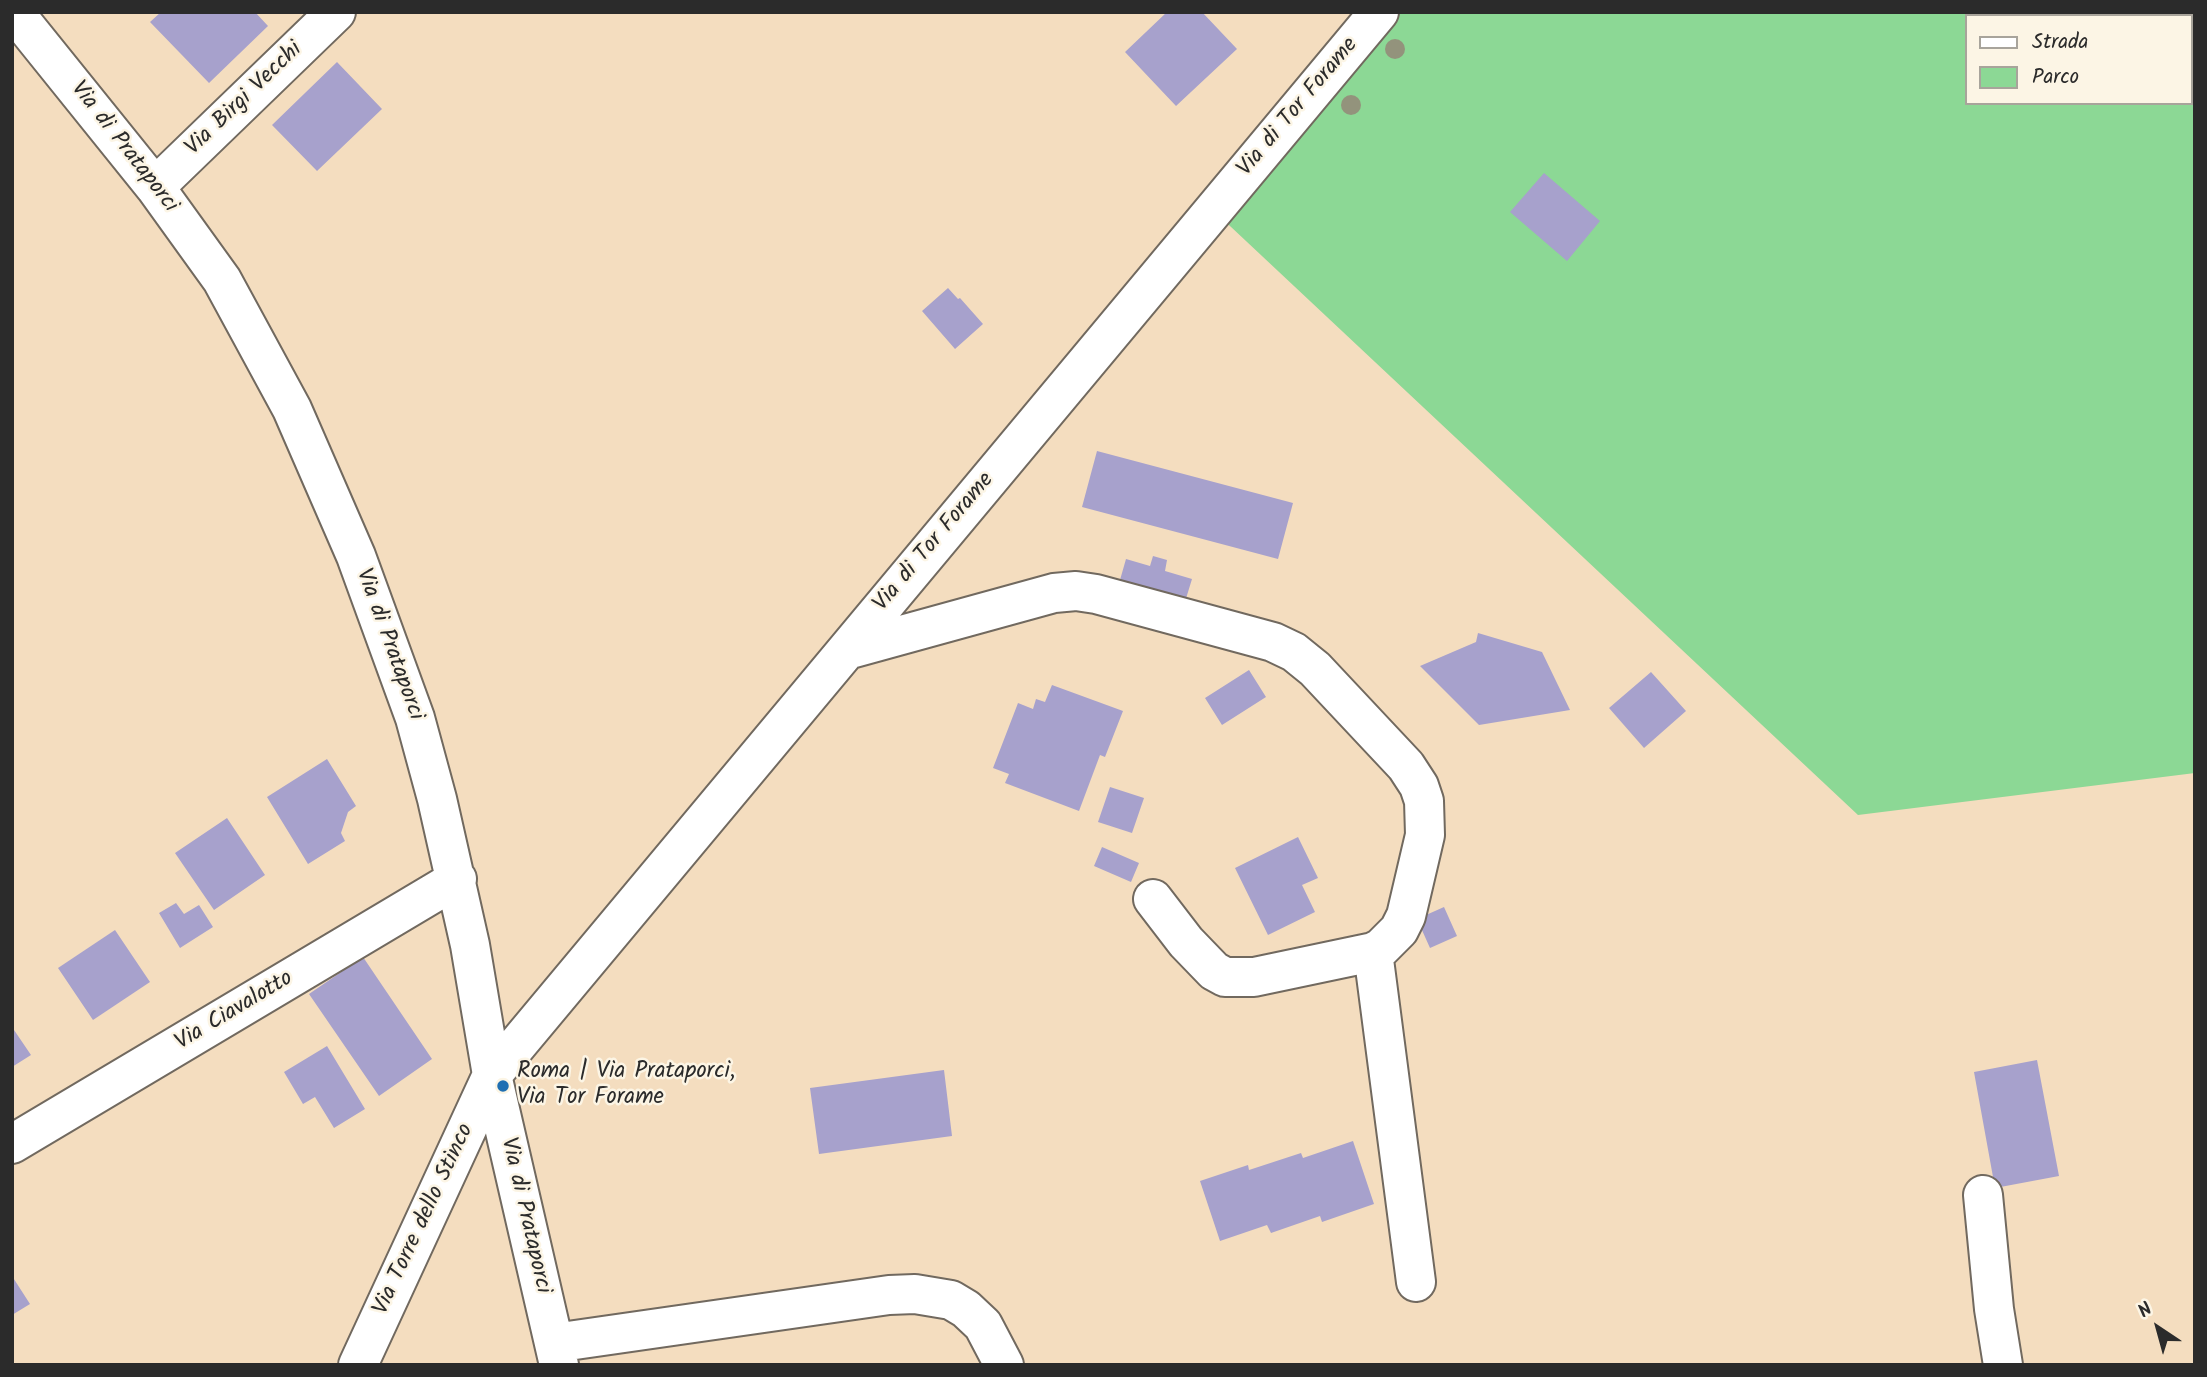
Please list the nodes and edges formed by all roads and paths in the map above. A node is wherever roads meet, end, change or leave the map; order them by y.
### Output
1 (14, 12) edge
2 (336, 12) edge
3 (1379, 12) edge
4 (155, 187) junction
5 (847, 650) junction
6 (457, 879) junction
7 (1153, 899) dead end
8 (1373, 952) junction
9 (492, 1075) junction
10 (12, 1144) edge
11 (1983, 1195) dead end
12 (1416, 1282) dead end
13 (557, 1354) edge
14 (358, 1365) edge
15 (1004, 1365) edge
16 (2003, 1365) edge

1 - 4 street, Via di Prataporci
2 - 4 street, Via Birgi Vecchi
3 - 5 street, Via di Tor Forame
4 - 6 street, Via di Prataporci
5 - 8 street
5 - 9 street, Via di Tor Forame
6 - 9 street, Via di Prataporci
6 - 10 street, Via Ciavalotto
7 - 8 street
8 - 12 street
9 - 13 street, Via di Prataporci
9 - 14 street, Via Torre dello Stinco
11 - 16 street
13 - 15 street

